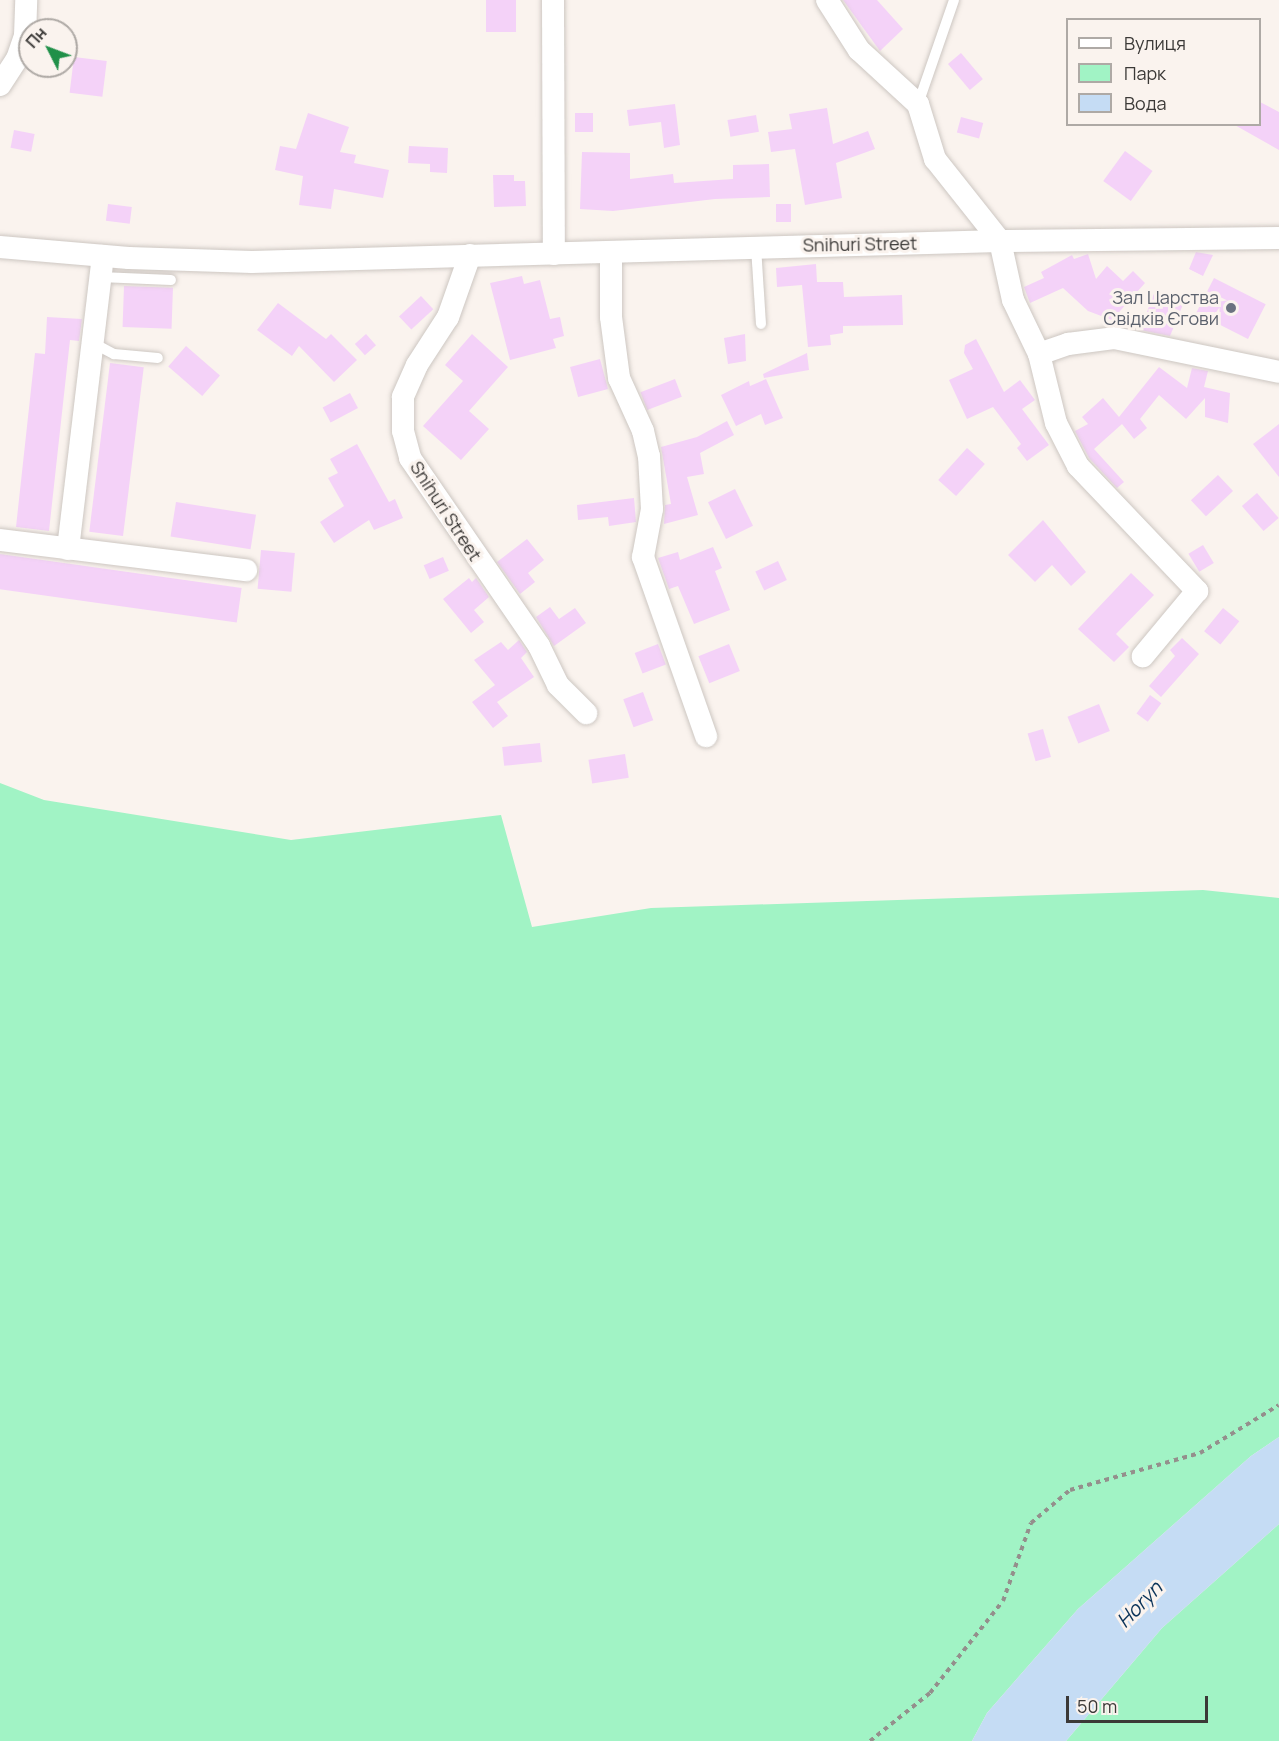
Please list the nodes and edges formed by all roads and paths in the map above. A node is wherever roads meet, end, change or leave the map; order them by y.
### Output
1 (26, 0) edge
2 (553, 0) edge
3 (827, 0) edge
4 (954, 0) edge
5 (0, 85) edge
6 (918, 104) junction
7 (1279, 238) edge
8 (1000, 241) junction
9 (3, 242) edge
10 (756, 247) junction
11 (611, 252) junction
12 (554, 254) junction
13 (470, 255) junction
14 (102, 266) junction
15 (171, 280) dead end
16 (761, 324) dead end
17 (93, 343) junction
18 (1039, 354) junction
19 (158, 358) dead end
20 (1279, 372) edge
21 (0, 540) edge
22 (68, 549) junction
23 (246, 570) dead end
24 (1143, 656) dead end
25 (586, 713) dead end
26 (706, 736) dead end
27 (1279, 1404) edge
28 (870, 1741) edge

1 - 5 street
2 - 12 street
3 - 6 street
4 - 6 lane
6 - 8 street
7 - 8 street, Snihuri Street
8 - 10 street, Snihuri Street
8 - 18 street
9 - 14 street, Snihuri Street
10 - 11 street, Snihuri Street
10 - 16 lane
11 - 12 street, Snihuri Street
11 - 26 street
12 - 13 street, Snihuri Street
13 - 14 street, Snihuri Street
13 - 25 street, Snihuri Street
14 - 15 lane
14 - 17 street
17 - 19 lane
17 - 22 street
18 - 20 street
18 - 24 street
21 - 22 street
22 - 23 street
27 - 28 path

